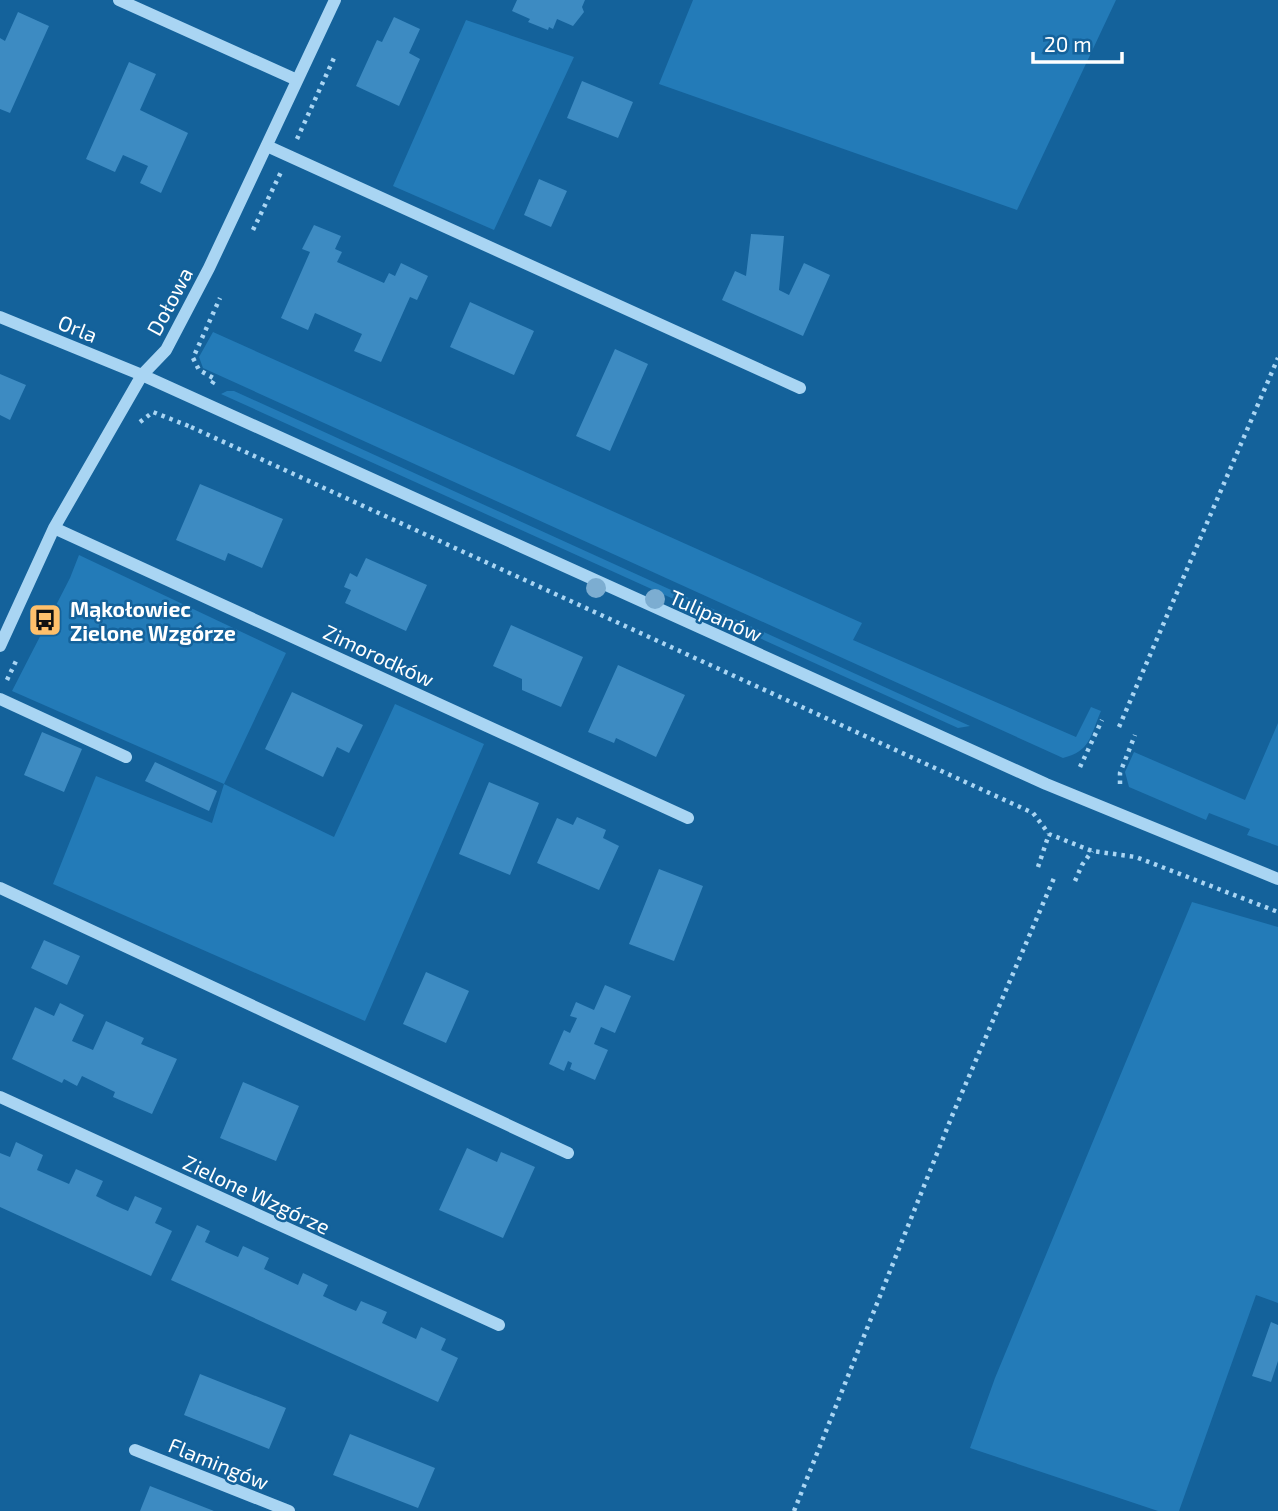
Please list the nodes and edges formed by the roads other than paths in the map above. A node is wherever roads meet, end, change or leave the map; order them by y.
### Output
1 (119, 0) edge
2 (335, 0) edge
3 (297, 80) junction
4 (267, 146) junction
5 (0, 317) edge
6 (142, 375) junction
7 (800, 388) dead end
8 (54, 528) junction
9 (0, 646) edge
10 (0, 699) edge
11 (125, 757) dead end
12 (688, 818) dead end
13 (1278, 879) edge
14 (0, 888) edge
15 (0, 1097) edge
16 (568, 1153) dead end
17 (499, 1325) dead end
18 (135, 1450) dead end
19 (289, 1511) edge

1 - 3 street
2 - 3 street, Dołowa
3 - 4 street, Dołowa
4 - 6 street, Dołowa
4 - 7 street
5 - 6 street, Orla
6 - 8 street, Dołowa
6 - 13 street, Tulipanów
8 - 9 street, Dołowa
8 - 12 street, Zimorodków
10 - 11 street
14 - 16 street
15 - 17 street, Zielone Wzgórze
18 - 19 street, Flamingów

